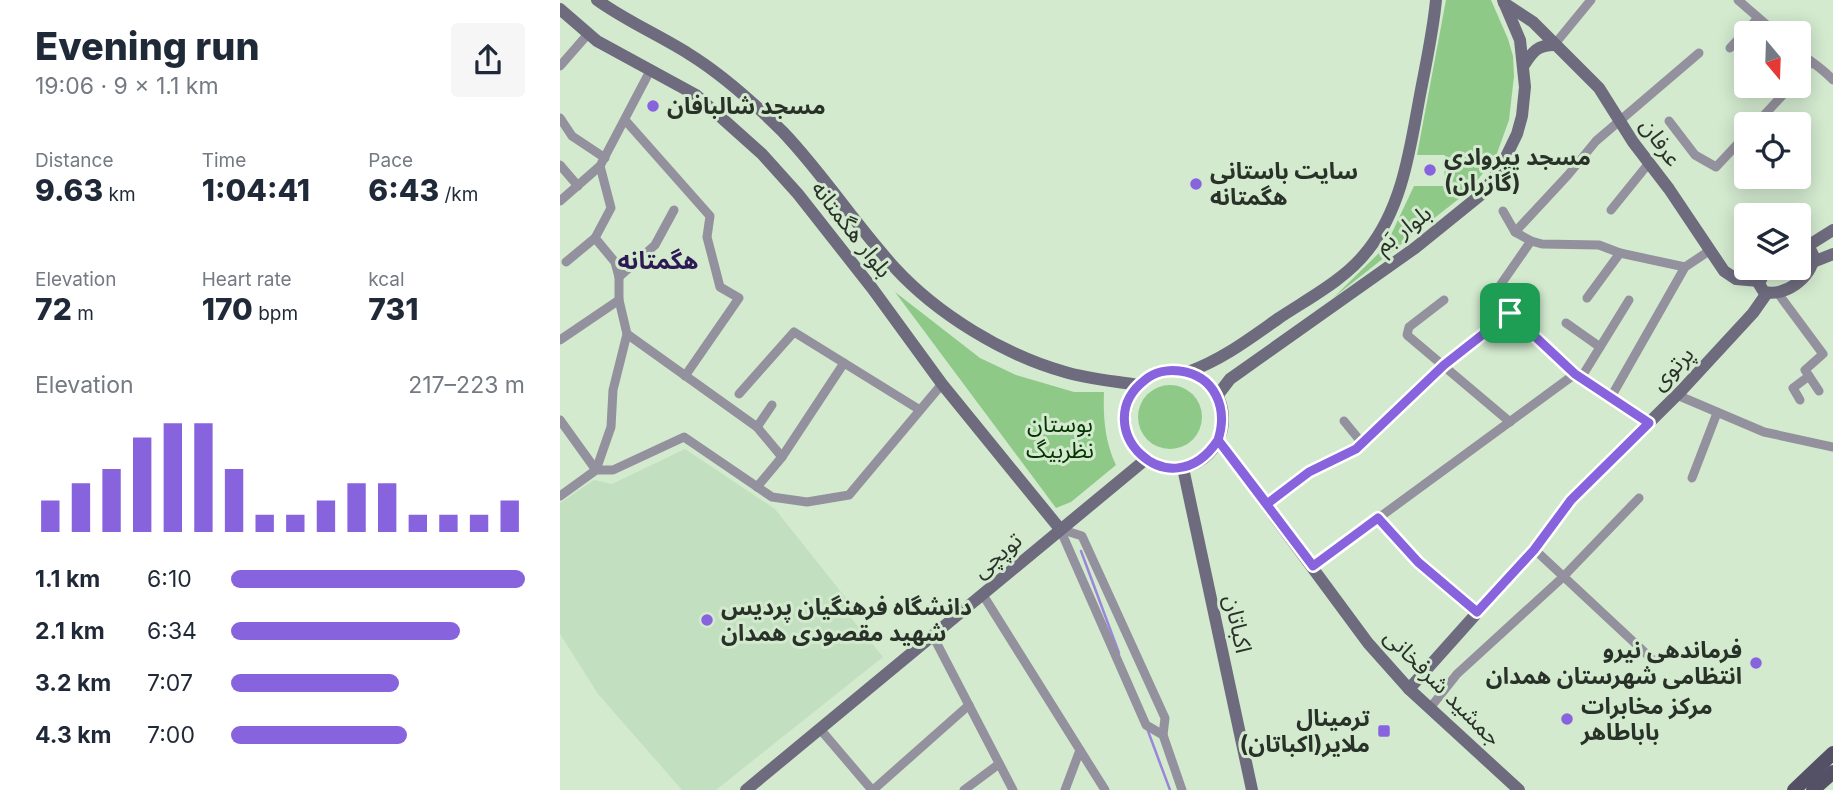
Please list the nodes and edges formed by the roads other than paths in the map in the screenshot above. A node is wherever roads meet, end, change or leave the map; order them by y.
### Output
1 (597, 0) edge
2 (1436, 0) edge
3 (1591, 0) edge
4 (1738, 0) edge
5 (1504, 1) edge
6 (560, 9) edge
7 (1758, 19) junction
8 (1761, 21) edge
9 (588, 34) junction
10 (1555, 45) junction
11 (1730, 48) dead end
12 (1699, 53) dead end
13 (1811, 62) edge
14 (1524, 65) junction
15 (560, 66) edge
16 (651, 69) junction
17 (1833, 80) edge
18 (1780, 98) edge
19 (1767, 112) edge
20 (560, 118) edge
21 (625, 120) junction
22 (1620, 121) junction
23 (1670, 121) dead end
24 (1734, 148) edge
25 (603, 162) junction
26 (1649, 163) junction
27 (560, 165) edge
28 (578, 186) junction
29 (560, 201) edge
30 (674, 210) dead end
31 (1611, 210) dead end
32 (1503, 211) dead end
33 (1833, 230) edge
34 (1515, 232) junction
35 (595, 238) junction
36 (1531, 241) junction
37 (1811, 242) edge
38 (1709, 251) junction
39 (1811, 252) edge
40 (1620, 253) junction
41 (1833, 254) edge
42 (566, 262) dead end
43 (1813, 262) junction
44 (1685, 267) junction
45 (619, 277) junction
46 (1767, 280) edge
47 (1768, 289) junction
48 (1587, 299) dead end
49 (619, 300) junction
50 (1444, 300) dead end
51 (1629, 300) dead end
52 (1510, 313) junction
53 (1566, 323) dead end
54 (627, 334) junction
55 (560, 340) edge
56 (1600, 347) junction
57 (844, 363) junction
58 (1444, 365) junction
59 (1188, 372) junction
60 (685, 376) junction
61 (1578, 376) junction
62 (1809, 376) junction
63 (942, 384) junction
64 (1138, 385) junction
65 (1819, 391) dead end
66 (739, 394) dead end
67 (1677, 395) junction
68 (1217, 396) junction
69 (1611, 397) junction
70 (1800, 400) dead end
71 (772, 405) dead end
72 (919, 410) junction
73 (1717, 413) junction
74 (560, 420) edge
75 (1344, 421) dead end
76 (1510, 422) junction
77 (1649, 423) junction
78 (757, 427) junction
79 (563, 432) edge
80 (1218, 440) junction
81 (1362, 443) junction
82 (1833, 447) edge
83 (782, 457) junction
84 (1145, 460) junction
85 (1183, 468) junction
86 (596, 470) junction
87 (1692, 478) dead end
88 (757, 487) junction
89 (560, 496) edge
90 (1639, 498) dead end
91 (1267, 504) junction
92 (1378, 518) junction
93 (1060, 529) junction
94 (1534, 550) junction
95 (1313, 566) junction
96 (1562, 578) junction
97 (1104, 580) junction
98 (1087, 587) junction
99 (983, 595) junction
100 (1477, 612) junction
101 (933, 636) junction
102 (1653, 660) dead end
103 (1409, 689) junction
104 (969, 705) junction
105 (1430, 709) junction
106 (820, 729) junction
107 (1163, 735) junction
108 (1080, 750) junction
109 (1833, 753) edge
110 (999, 764) junction
111 (1833, 772) edge
112 (746, 790) edge
113 (872, 790) edge
114 (964, 790) edge
115 (1013, 790) edge
116 (1065, 790) edge
117 (1105, 790) edge
118 (1182, 790) edge
119 (1252, 790) edge
120 (1519, 790) edge
121 (1794, 790) edge
122 (1813, 790) edge

1 - 64 main road, بلوار هگمتانه
2 - 59 main road, بلوار بَم
3 - 10 street
4 - 7 street
5 - 10 main road, عرفان
5 - 14 main road, بلوار بَم
6 - 9 main road, بلوار هگمتانه
7 - 8 street
7 - 11 street
9 - 15 street
9 - 16 main road, بلوار هگمتانه
10 - 14 main road
10 - 22 main road, عرفان
12 - 22 street
13 - 17 street
14 - 68 main road, بلوار بَم
16 - 21 street
16 - 63 main road, بلوار هگمتانه
18 - 19 street
20 - 25 street
21 - 25 street
21 - 60 street
22 - 26 main road, عرفان
22 - 34 street
23 - 24 street
25 - 28 street
25 - 35 street
26 - 31 street
26 - 38 main road, عرفان
27 - 28 street
28 - 29 street
30 - 45 street
32 - 34 street
33 - 37 main road
34 - 36 street
35 - 42 street
35 - 45 street
36 - 40 street
36 - 52 street
38 - 44 street
38 - 47 main road, عرفان
39 - 43 main road
40 - 44 street
40 - 48 street
41 - 43 main road
43 - 47 main road, پرتوی
44 - 69 street
45 - 49 street
46 - 47 main road, پرتوی
47 - 62 street
47 - 67 main road, پرتوی
49 - 54 street
49 - 55 street
50 - 58 street
51 - 56 street
52 - 58 street
52 - 61 street
53 - 56 street
54 - 60 street
54 - 86 street
56 - 61 street
57 - 66 street
57 - 72 street
57 - 83 street
58 - 76 street
58 - 81 street
59 - 64 main road
59 - 68 main road
60 - 78 street
61 - 69 street
61 - 76 street
62 - 65 street
62 - 70 street
63 - 72 street
63 - 93 main road, بلوار هگمتانه
64 - 84 main road
67 - 73 street
67 - 77 main road, پرتوی
68 - 80 main road
69 - 77 street
71 - 78 street
72 - 88 street
73 - 82 street
73 - 87 street
74 - 79 street
75 - 81 street
76 - 92 street
77 - 94 main road, پرتوی
78 - 83 street
79 - 86 street
80 - 85 main road
80 - 91 main road, جمشید شرفخانی
81 - 91 street
83 - 88 street
84 - 85 main road
84 - 93 main road, توپچی
85 - 119 main road, اکباتان
86 - 88 street
86 - 89 street
90 - 96 street
91 - 95 main road, جمشید شرفخانی
92 - 95 street
92 - 100 street
93 - 97 street
93 - 98 street
93 - 99 main road, توپچی
94 - 96 street
94 - 100 main road, پرتوی
95 - 103 main road, جمشید شرفخانی
96 - 102 street
96 - 105 street
97 - 98 street
97 - 107 street
98 - 107 street
99 - 101 main road, توپچی
99 - 108 street
100 - 103 main road, پرتوی
101 - 104 street
101 - 106 main road, توپچی
103 - 105 main road, جمشید شرفخانی
104 - 110 street
104 - 113 street
105 - 120 main road, جمشید شرفخانی
106 - 112 main road, توپچی
106 - 113 street
107 - 118 street
108 - 116 street
108 - 117 street
109 - 121 main road
110 - 114 street
110 - 115 street
111 - 122 main road

